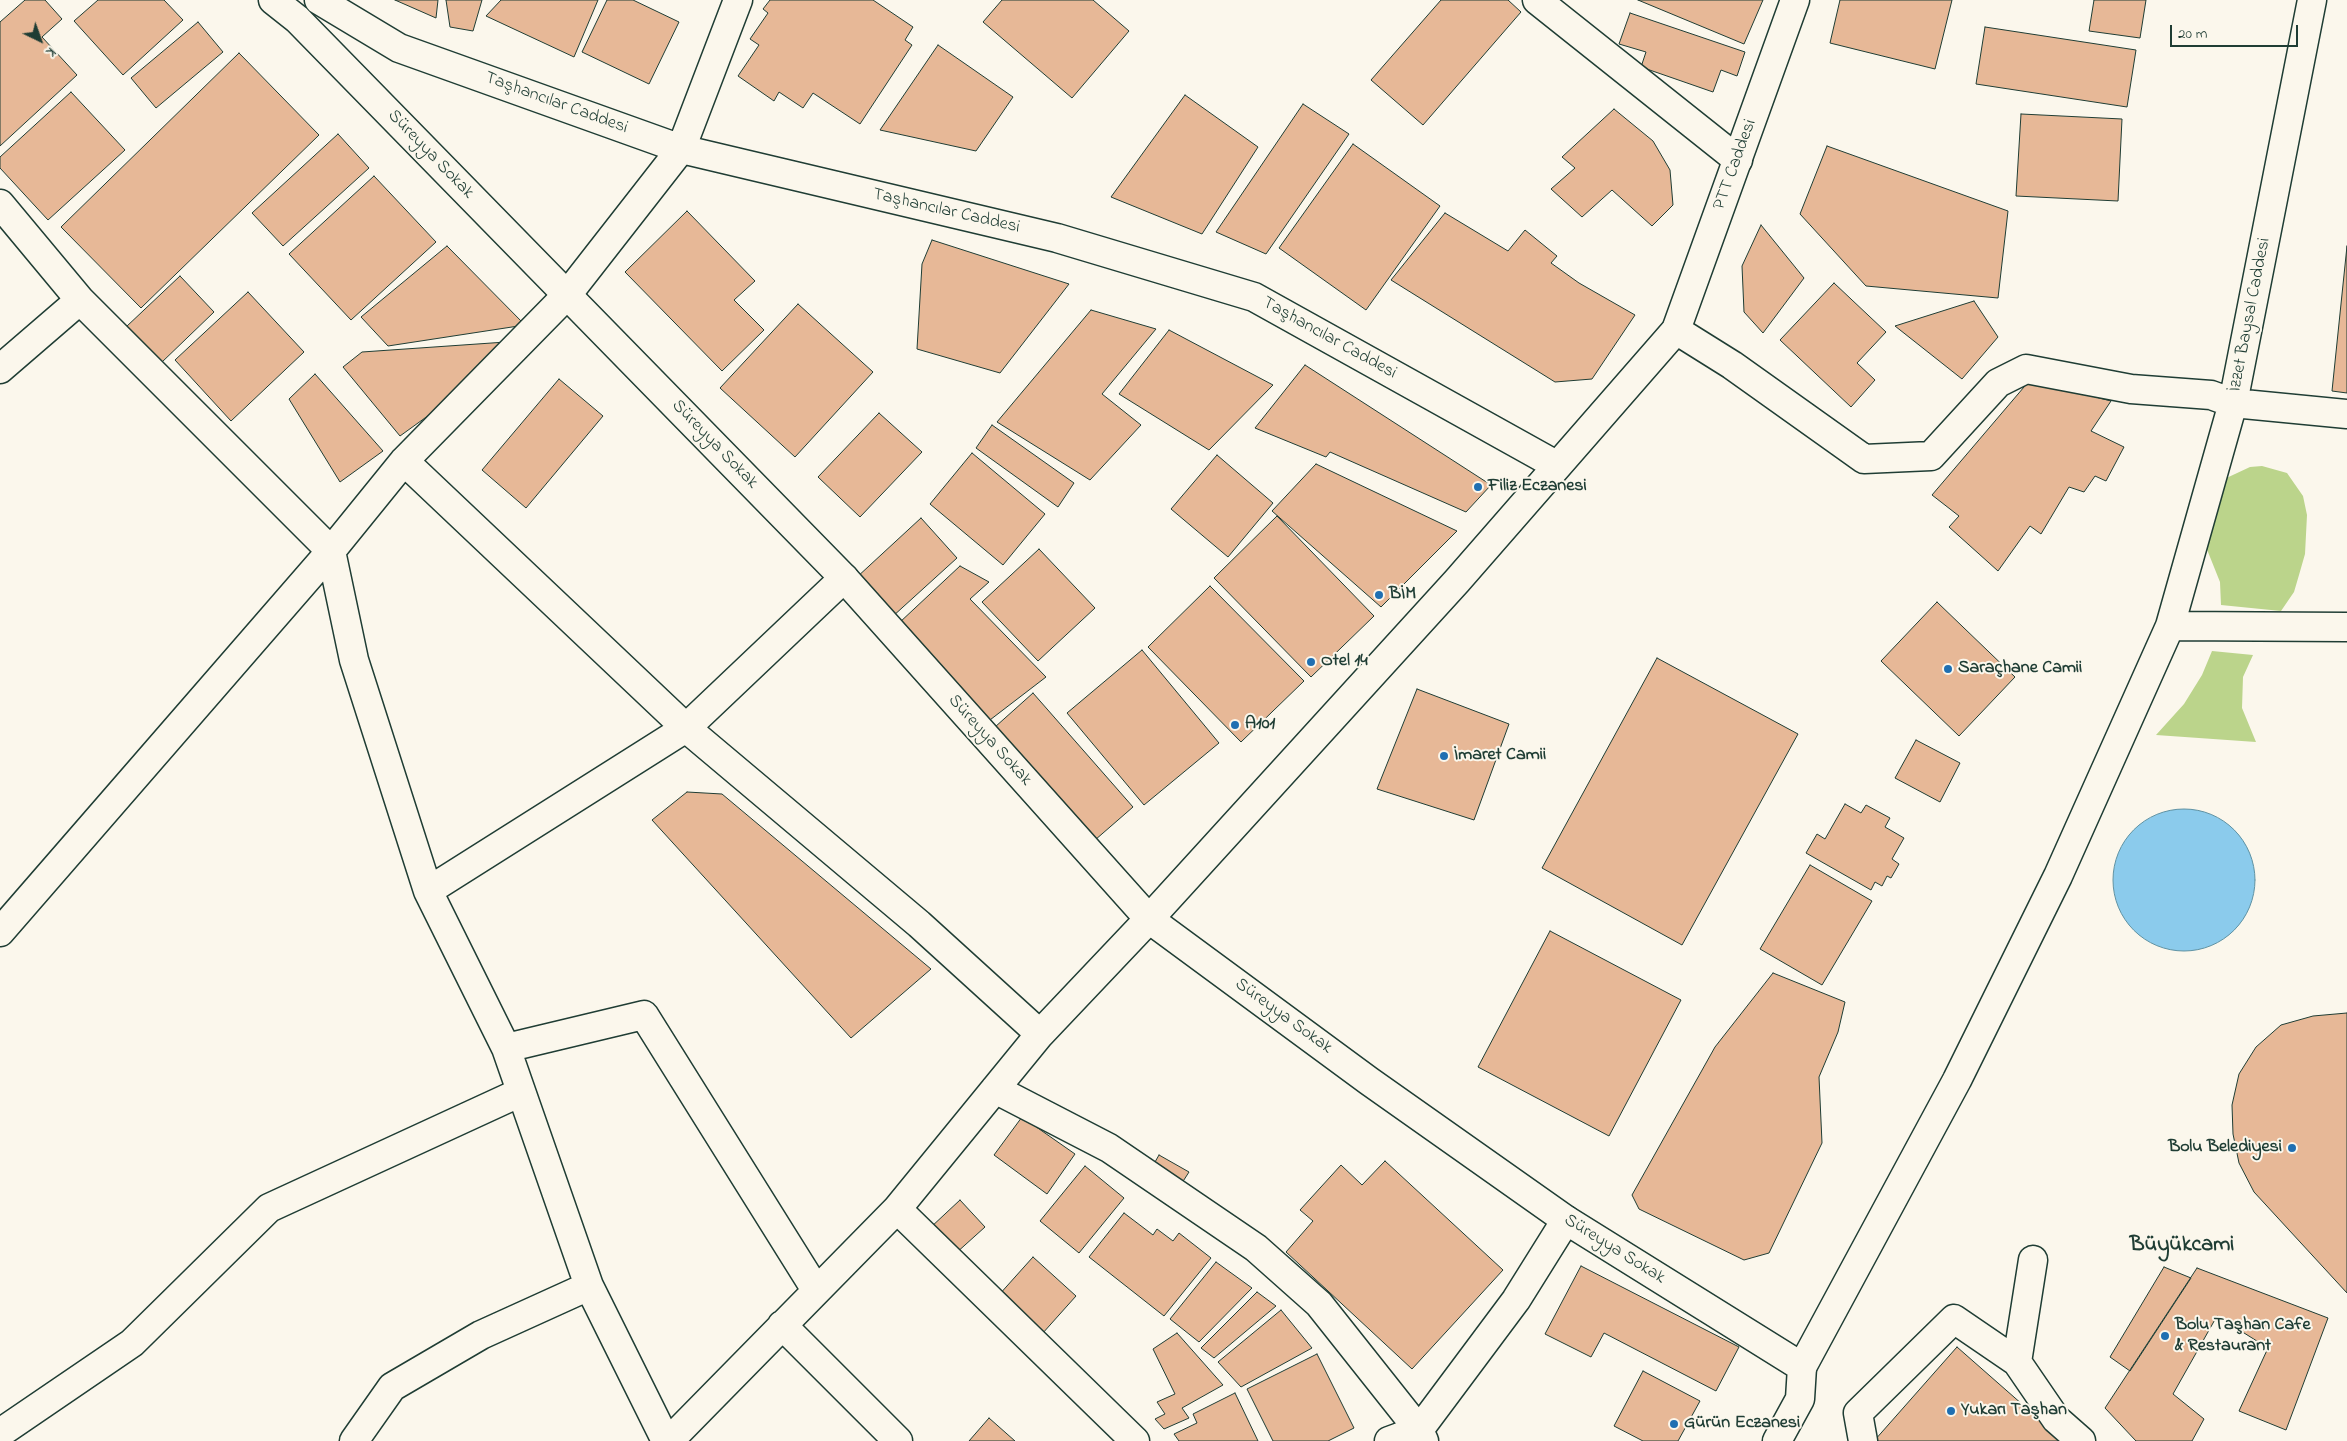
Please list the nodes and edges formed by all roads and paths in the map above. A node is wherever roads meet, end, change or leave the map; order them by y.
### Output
1 (273, 0) edge
2 (319, 0) edge
3 (738, 0) edge
4 (1536, 0) edge
5 (1796, 0) edge
6 (2312, 0) edge
7 (681, 149) junction
8 (1738, 160) junction
9 (0, 204) edge
10 (568, 295) junction
11 (80, 300) junction
12 (1676, 330) junction
13 (0, 369) edge
14 (2234, 403) junction
15 (2347, 414) edge
16 (404, 461) junction
17 (1556, 465) junction
18 (331, 551) junction
19 (844, 578) junction
20 (2170, 626) junction
21 (2347, 627) edge
22 (686, 728) junction
23 (428, 891) junction
24 (1149, 919) junction
25 (0, 932) edge
26 (1040, 1034) junction
27 (506, 1048) junction
28 (995, 1089) junction
29 (521, 1092) junction
30 (897, 1209) junction
31 (1566, 1220) junction
32 (2033, 1260) dead end
33 (589, 1286) junction
34 (816, 1290) junction
35 (782, 1325) junction
36 (2017, 1362) junction
37 (1802, 1367) junction
38 (0, 1433) edge
39 (1421, 1436) edge
40 (354, 1441) edge
41 (668, 1441) edge
42 (898, 1441) edge
43 (1135, 1441) edge
44 (1389, 1441) edge
45 (1777, 1441) edge
46 (1863, 1441) edge
47 (2081, 1441) edge

1 - 10 street, Süreyya Sokak
2 - 7 street, Taşhancılar Caddesi
3 - 7 street
4 - 8 street
5 - 8 street, PTT Caddesi
6 - 14 street, İzzet Baysal Caddesi
7 - 10 street
7 - 17 street, Taşhancılar Caddesi
8 - 12 street, PTT Caddesi
9 - 11 street
10 - 16 street
10 - 19 street, Süreyya Sokak
11 - 13 street
11 - 18 street
12 - 14 street
12 - 17 street
14 - 15 street
14 - 20 street, İzzet Baysal Caddesi
16 - 18 street
16 - 22 street
17 - 24 street
18 - 23 street
18 - 25 street
19 - 22 street
19 - 24 street, Süreyya Sokak
20 - 21 street
20 - 37 street, İzzet Baysal Caddesi
22 - 23 street
22 - 26 street
23 - 27 street
24 - 26 street
24 - 31 street, Süreyya Sokak
26 - 28 street
27 - 29 street
27 - 34 street
28 - 30 street
28 - 39 street
29 - 33 street
29 - 38 street
30 - 34 street
30 - 43 street
31 - 37 street, Süreyya Sokak
31 - 39 street
32 - 36 street
33 - 40 street
33 - 41 street
34 - 35 street
35 - 41 street
35 - 42 street
36 - 46 street
36 - 47 street
37 - 45 street
39 - 44 street

